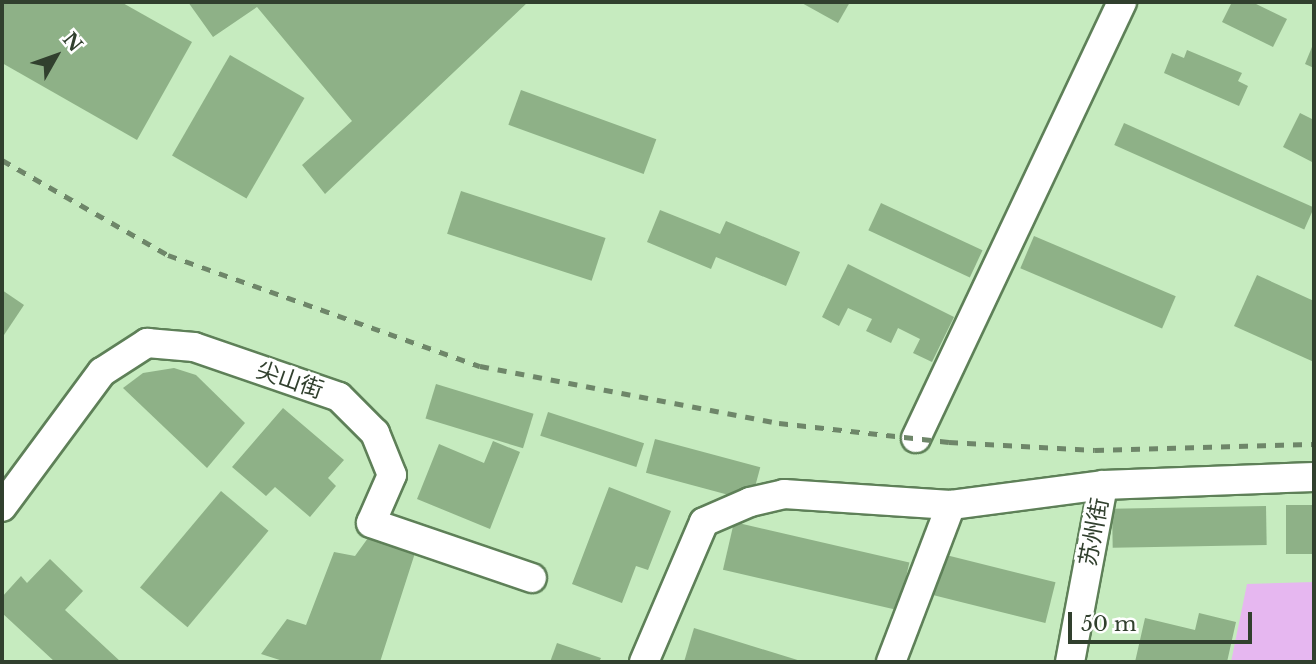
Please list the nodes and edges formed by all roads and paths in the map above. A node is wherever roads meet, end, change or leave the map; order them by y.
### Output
1 (1122, 2) edge
2 (916, 438) dead end
3 (1314, 477) edge
4 (1103, 485) junction
5 (951, 505) junction
6 (2, 507) edge
7 (532, 578) dead end
8 (644, 662) edge
9 (891, 662) edge
10 (1070, 662) edge

1 - 2 street
3 - 4 street
4 - 5 street
4 - 10 street, 苏州街
5 - 8 street
5 - 9 street
6 - 7 street, 尖山街

